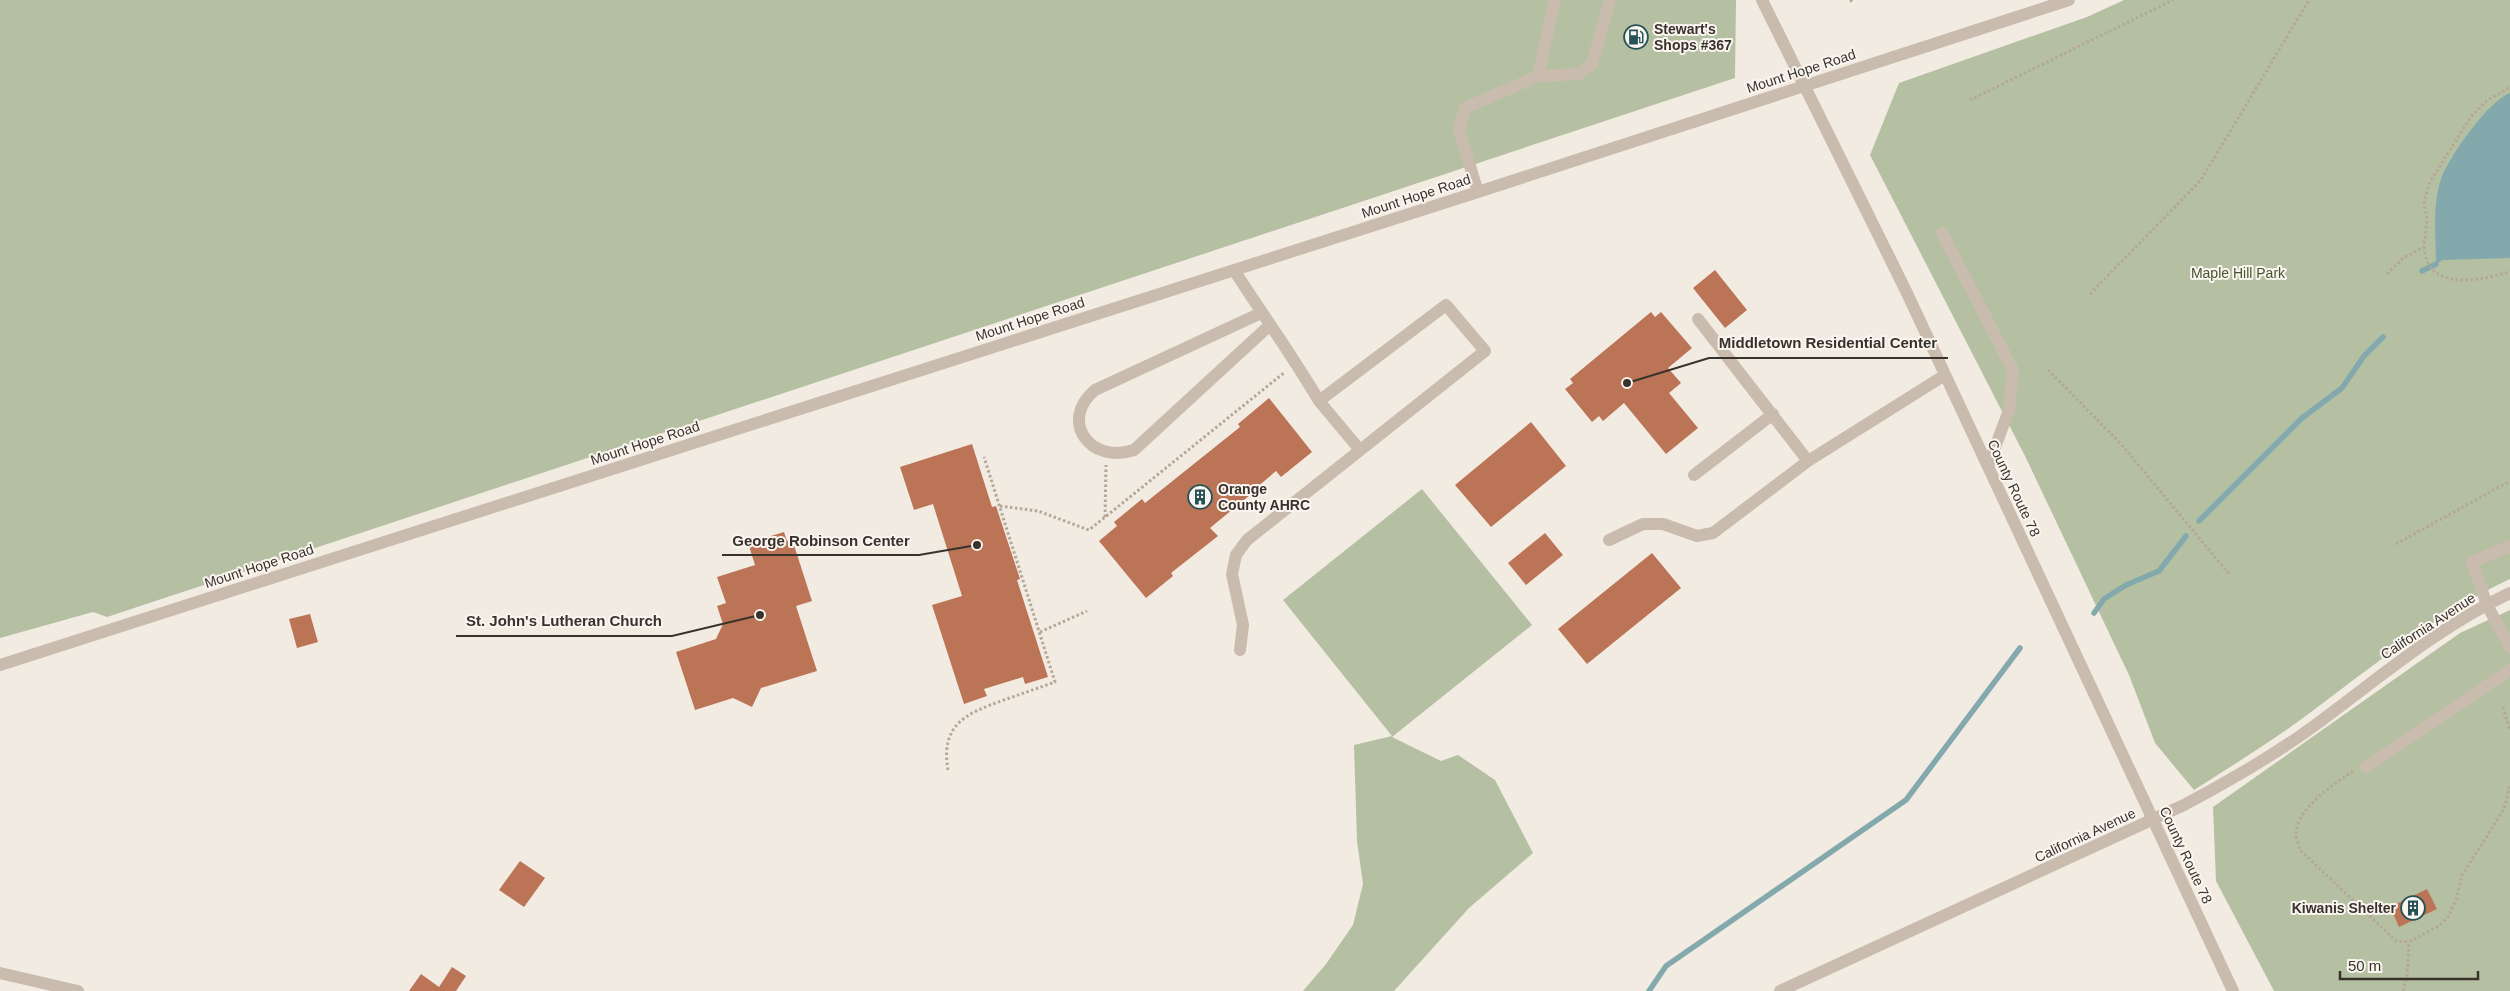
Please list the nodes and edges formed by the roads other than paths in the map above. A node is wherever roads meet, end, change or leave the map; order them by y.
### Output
1 (1555, 0) edge
2 (1610, 0) edge
3 (1762, 0) edge
4 (2069, 0) edge
5 (1538, 76) junction
6 (1806, 84) junction
7 (1478, 192) junction
8 (1942, 234) dead end
9 (1234, 270) junction
10 (1261, 313) junction
11 (1698, 319) dead end
12 (1270, 325) junction
13 (1945, 375) junction
14 (1319, 401) junction
15 (1773, 414) junction
16 (1360, 450) junction
17 (1808, 460) junction
18 (1988, 466) junction
19 (1694, 475) dead end
20 (1609, 540) dead end
21 (2510, 546) edge
22 (2510, 593) edge
23 (2487, 605) junction
24 (2510, 647) edge
25 (1240, 650) dead end
26 (0, 665) edge
27 (2510, 670) edge
28 (2366, 767) dead end
29 (2153, 820) junction
30 (0, 973) edge
31 (78, 991) edge
32 (1780, 991) edge
33 (2233, 991) edge

1 - 5 street
2 - 5 street
3 - 6 street, County Route 78
4 - 6 street, Mount Hope Road
5 - 7 street
6 - 7 street, Mount Hope Road
6 - 13 street, County Route 78
7 - 9 street, Mount Hope Road
8 - 18 street
9 - 10 street
9 - 26 street, Mount Hope Road
10 - 12 street
10 - 12 street
11 - 15 street
12 - 14 street
13 - 17 street
13 - 18 street, County Route 78
14 - 16 street
14 - 16 street
15 - 17 street
15 - 19 street
16 - 25 street
17 - 20 street
18 - 29 street, County Route 78
21 - 23 street
22 - 23 street, California Avenue
23 - 24 street
23 - 29 street, California Avenue
27 - 28 street
29 - 32 street, California Avenue
29 - 33 street, County Route 78
30 - 31 street

